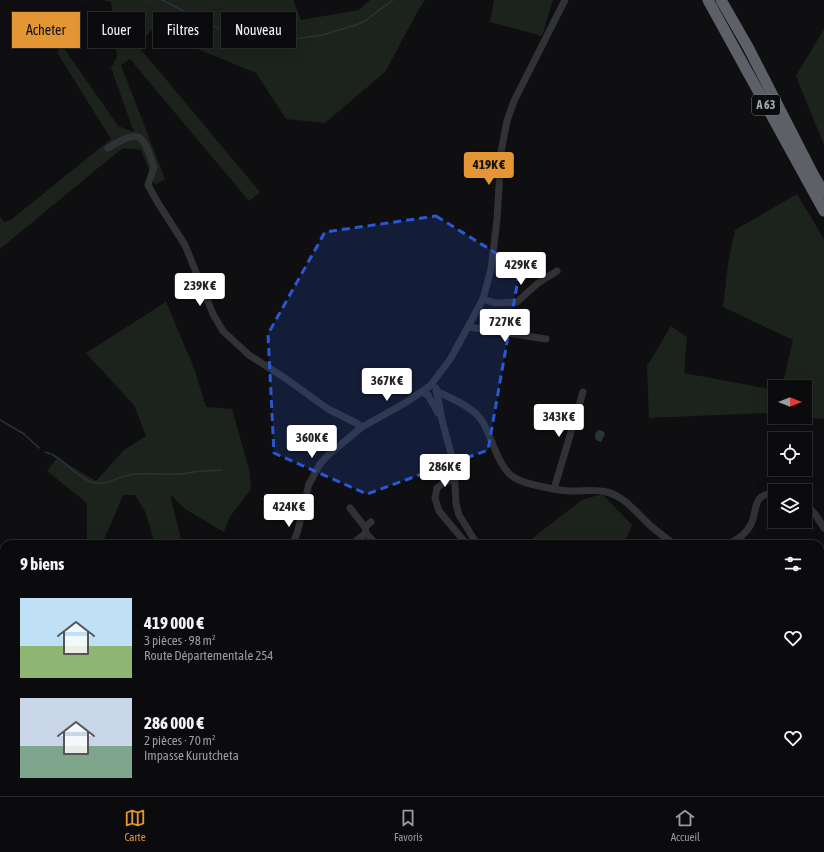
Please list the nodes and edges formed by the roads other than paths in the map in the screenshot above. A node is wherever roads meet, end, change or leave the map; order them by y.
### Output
1 (565, 0) edge
2 (708, 0) edge
3 (721, 0) edge
4 (108, 148) dead end
5 (824, 193) edge
6 (824, 211) edge
7 (557, 271) dead end
8 (483, 299) junction
9 (469, 327) junction
10 (546, 339) dead end
11 (434, 381) junction
12 (422, 392) junction
13 (583, 392) dead end
14 (437, 396) junction
15 (429, 397) junction
16 (442, 420) junction
17 (362, 427) junction
18 (454, 479) junction
19 (554, 489) junction
20 (768, 494) edge
21 (350, 508) dead end
22 (812, 511) edge
23 (815, 514) junction
24 (824, 520) edge
25 (371, 522) dead end
26 (824, 528) edge
27 (366, 530) junction
28 (294, 540) edge
29 (356, 540) edge
30 (373, 540) edge
31 (463, 540) edge
32 (475, 540) edge
33 (669, 540) edge
34 (735, 540) edge

1 - 8 street
2 - 6 highway, A 63
3 - 5 highway, A 63
4 - 17 street
7 - 8 street
8 - 9 street
9 - 10 street
9 - 11 street
11 - 12 street
11 - 14 street
12 - 15 street
12 - 17 street
13 - 19 street
14 - 15 street
14 - 16 street
14 - 19 street
15 - 16 street
16 - 18 street
17 - 28 street
18 - 31 street
18 - 32 street
19 - 33 street
20 - 34 street
21 - 27 street
22 - 23 street
23 - 24 street
23 - 26 street
25 - 27 street
27 - 29 street
27 - 30 street

